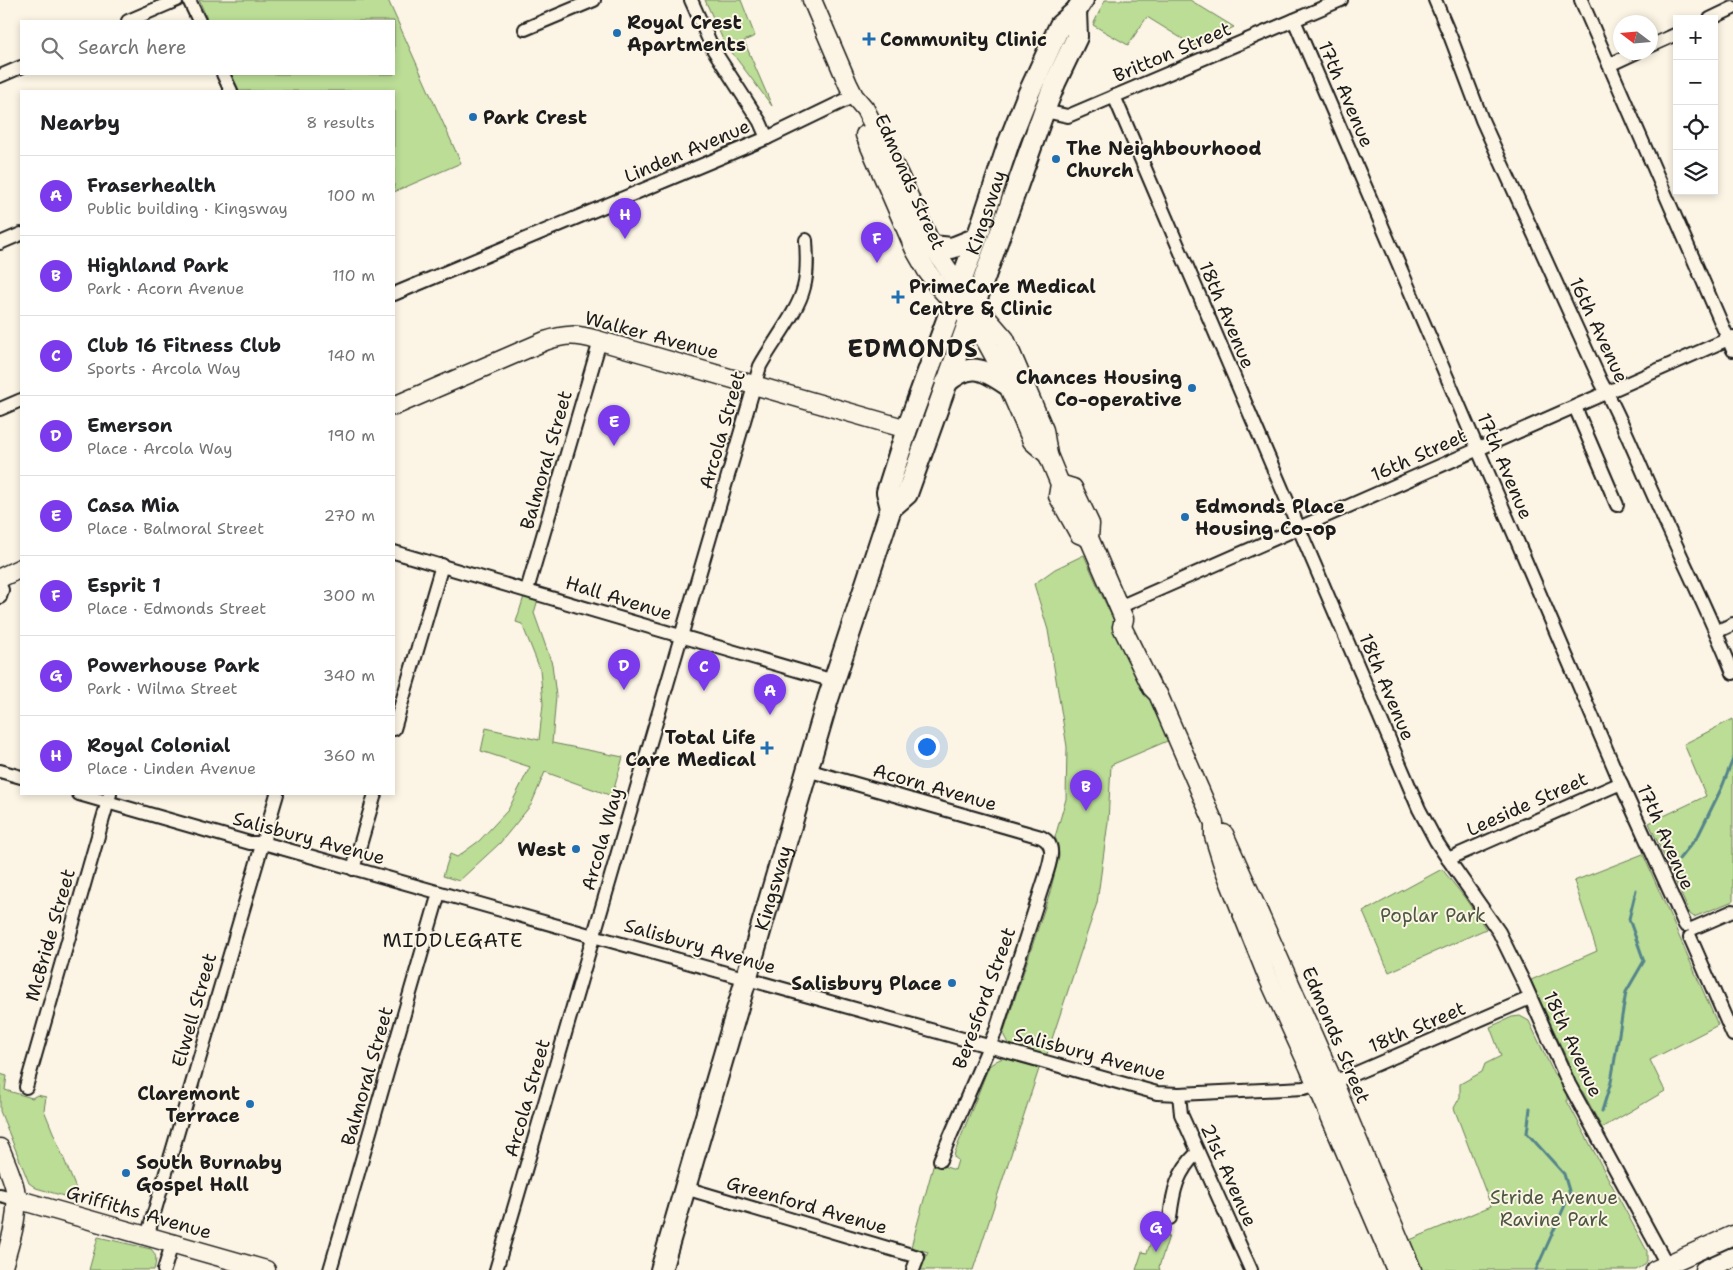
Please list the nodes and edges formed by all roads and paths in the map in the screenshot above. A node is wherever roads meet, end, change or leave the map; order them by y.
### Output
1 (178, 0) edge
2 (189, 0) edge
3 (594, 0) edge
4 (691, 0) edge
5 (812, 0) edge
6 (1341, 0) edge
7 (1435, 0) edge
8 (1581, 0) edge
9 (1079, 6) edge
10 (1733, 8) edge
11 (1718, 15) edge
12 (130, 20) edge
13 (199, 20) edge
14 (1294, 20) junction
15 (524, 29) dead end
16 (1673, 36) edge
17 (1658, 42) edge
18 (1620, 60) edge
19 (1610, 65) junction
20 (20, 67) edge
21 (223, 75) edge
22 (0, 76) edge
23 (231, 90) edge
24 (854, 96) junction
25 (1114, 96) junction
26 (1044, 111) junction
27 (767, 138) junction
28 (20, 234) edge
29 (977, 238) junction
30 (806, 240) dead end
31 (0, 243) edge
32 (932, 246) junction
33 (395, 294) edge
34 (956, 294) junction
35 (972, 312) junction
36 (600, 341) junction
37 (1732, 342) edge
38 (946, 383) junction
39 (1006, 384) junction
40 (755, 386) junction
41 (1607, 393) junction
42 (20, 400) edge
43 (395, 407) edge
44 (1574, 407) junction
45 (0, 409) edge
46 (907, 429) junction
47 (1478, 450) junction
48 (1048, 455) junction
49 (1617, 505) dead end
50 (891, 508) junction
51 (1298, 529) junction
52 (395, 552) edge
53 (442, 566) junction
54 (20, 568) edge
55 (0, 578) edge
56 (0, 586) edge
57 (527, 590) junction
58 (0, 597) edge
59 (1122, 613) junction
60 (1733, 624) edge
61 (1716, 632) junction
62 (681, 637) junction
63 (1733, 673) edge
64 (834, 681) junction
65 (395, 726) edge
66 (0, 770) edge
67 (807, 770) junction
68 (20, 777) edge
69 (1621, 783) junction
70 (86, 795) edge
71 (277, 795) edge
72 (375, 795) edge
73 (109, 798) edge
74 (1214, 823) junction
75 (263, 843) junction
76 (1050, 845) joint
77 (1448, 859) junction
78 (353, 868) junction
79 (439, 893) junction
80 (1733, 911) edge
81 (1690, 930) junction
82 (593, 936) junction
83 (746, 978) junction
84 (1530, 998) junction
85 (1733, 1035) edge
86 (988, 1047) junction
87 (1333, 1081) junction
88 (1316, 1085) junction
89 (26, 1087) dead end
90 (1179, 1094) junction
91 (0, 1148) edge
92 (1197, 1152) junction
93 (940, 1160) dead end
94 (685, 1188) junction
95 (8, 1197) edge
96 (1170, 1218) dead end
97 (1733, 1235) edge
98 (147, 1237) junction
99 (172, 1244) junction
100 (1733, 1257) edge
101 (1664, 1268) edge
102 (2, 1270) edge
103 (164, 1270) edge
104 (266, 1270) edge
105 (330, 1270) edge
106 (496, 1270) edge
107 (661, 1270) edge
108 (913, 1270) edge
109 (1251, 1270) edge
110 (1396, 1270) edge
111 (1412, 1270) edge
112 (1704, 1270) edge

1 - 12 street
2 - 13 street
3 - 15 street
4 - 27 street
5 - 24 street, Edmonds Street
6 - 14 street, Britton Street
7 - 41 street, 16th Avenue
8 - 19 street
9 - 26 main road, Kingsway
9 - 29 main road, Kingsway
10 - 11 street
14 - 25 street, Britton Street
14 - 47 street, 17th Avenue
16 - 17 street
18 - 19 street
19 - 37 street
20 - 22 street
21 - 23 street
24 - 27 street, Linden Avenue
24 - 32 street, Edmonds Street
24 - 34 street, Edmonds Street
25 - 26 street, Britton Street
25 - 51 street, 18th Avenue
26 - 35 main road, Kingsway
27 - 33 street, Linden Avenue
28 - 31 street
29 - 32 main road
29 - 34 main road, Kingsway
30 - 40 street, Arcola Street
32 - 34 street, Edmonds Street
34 - 35 street, Edmonds Street
34 - 46 main road, Kingsway
35 - 38 main road, Kingsway
35 - 39 street, Edmonds Street
35 - 48 street, Edmonds Street
36 - 40 street, Walker Avenue
36 - 43 street, Walker Avenue
36 - 57 street, Balmoral Street
37 - 41 street, 16th Street
38 - 39 main road
38 - 50 main road, Kingsway
39 - 48 street, Edmonds Street
40 - 46 street, Walker Avenue
40 - 62 street, Arcola Street
41 - 44 street, 16th Street
41 - 61 street, 16th Avenue
42 - 45 street
44 - 47 street, 16th Street
44 - 49 street
46 - 50 main road, Kingsway
47 - 51 street, 16th Street
47 - 69 street, 17th Avenue
48 - 59 street, Edmonds Street
50 - 64 main road, Kingsway
51 - 59 street, 16th Street
51 - 77 street, 18th Avenue
52 - 53 street, Hall Avenue
53 - 57 street, Hall Avenue
53 - 65 street
54 - 55 street
56 - 58 street
57 - 62 street, Hall Avenue
59 - 74 street, Edmonds Street
60 - 61 street
61 - 63 street, 16th Avenue
62 - 64 street, Hall Avenue
62 - 82 street, Arcola Way
64 - 67 main road, Kingsway
66 - 68 street
67 - 76 street, Acorn Avenue
67 - 83 main road, Kingsway
69 - 77 street, Leeside Street
69 - 81 street, 17th Avenue
70 - 73 street, Salisbury Avenue
71 - 75 street, Elwell Street
72 - 78 street
73 - 75 street, Salisbury Avenue
73 - 89 street, McBride Street
74 - 87 street, Edmonds Street
74 - 88 street, Edmonds Street
75 - 78 street, Salisbury Avenue
75 - 98 street, Elwell Street
76 - 86 street, Beresford Street
77 - 84 street, 18th Avenue
78 - 79 street, Salisbury Avenue
79 - 82 street, Salisbury Avenue
79 - 105 street, Balmoral Street
80 - 81 street
81 - 85 street, 17th Avenue
82 - 83 street, Salisbury Avenue
82 - 106 street, Arcola Street
83 - 86 street, Salisbury Avenue
83 - 94 main road, Kingsway
84 - 87 street, 18th Street
84 - 101 street, 18th Avenue
86 - 90 street, Salisbury Avenue
86 - 93 street, Beresford Street
87 - 88 street, 18th Street
87 - 111 street, Edmonds Street
88 - 90 street, Salisbury Avenue
88 - 110 street, Edmonds Street
90 - 92 street, 21st Avenue
91 - 95 street
92 - 96 street
92 - 109 street, 21st Avenue
94 - 107 main road, Kingsway
94 - 108 street, Greenford Avenue
95 - 98 street, Griffiths Avenue
95 - 102 street
97 - 101 street
98 - 99 street, Griffiths Avenue
99 - 103 street
99 - 104 street, Griffiths Avenue
100 - 112 street

